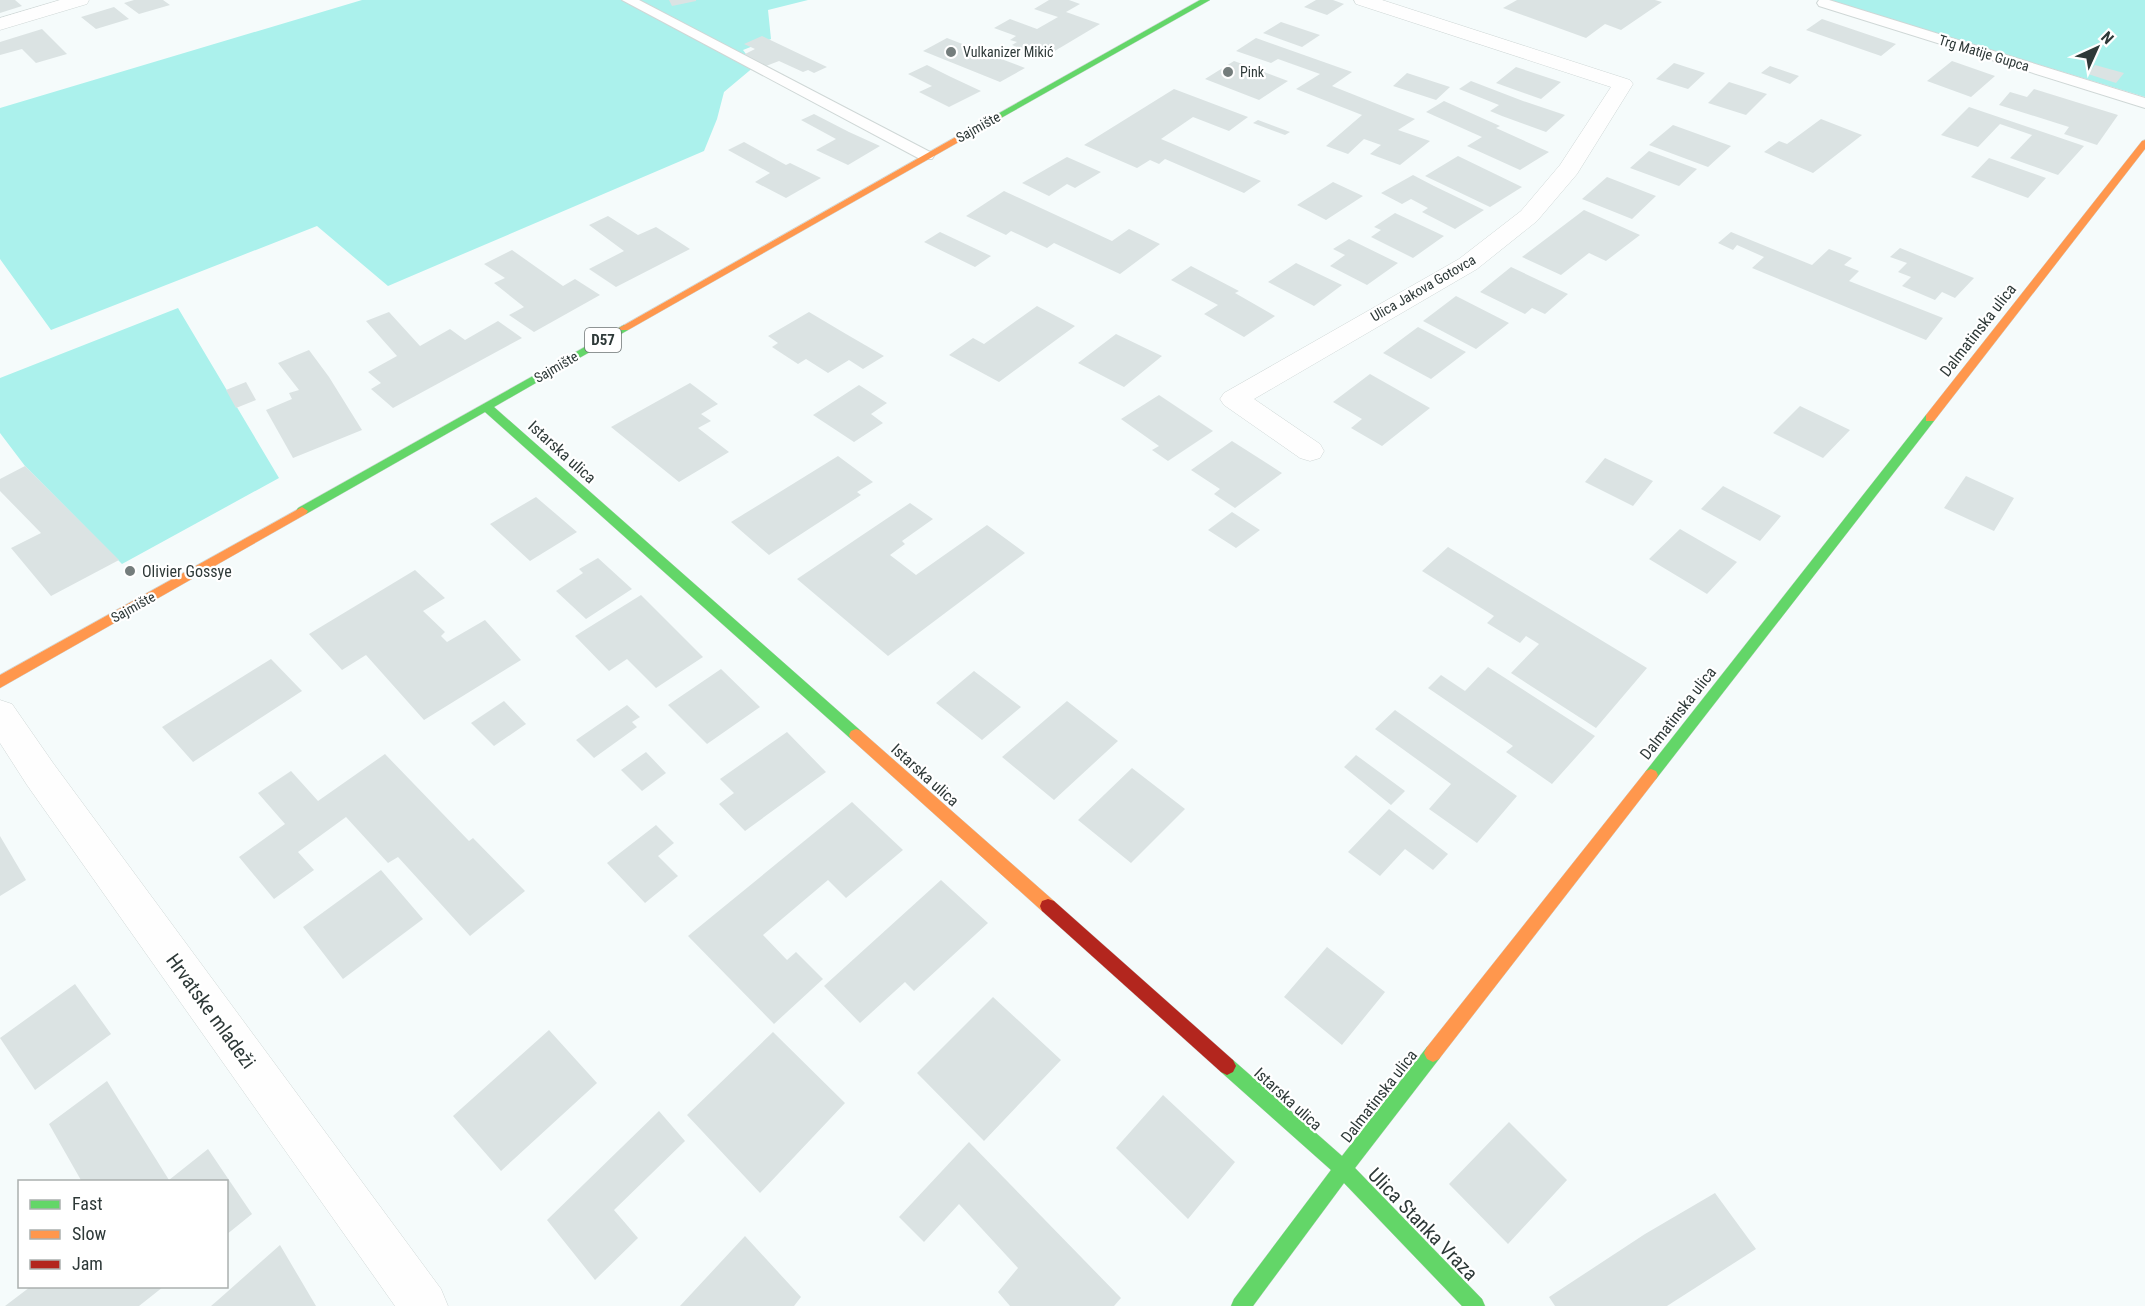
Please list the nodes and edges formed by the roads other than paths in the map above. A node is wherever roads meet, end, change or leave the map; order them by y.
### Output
1 (80, 0) edge
2 (629, 0) edge
3 (1206, 0) edge
4 (1363, 0) edge
5 (1824, 3) dead end
6 (0, 24) edge
7 (2145, 103) edge
8 (2145, 142) edge
9 (926, 156) junction
10 (486, 406) junction
11 (1310, 451) dead end
12 (0, 682) edge
13 (0, 714) edge
14 (1343, 1169) junction
15 (424, 1306) edge
16 (1241, 1306) edge
17 (1474, 1306) edge

1 - 6 street
2 - 9 lane
3 - 9 street, Sajmište / D57
4 - 11 street, Ulica Jakova Gotovca
5 - 7 lane, Trg Matije Gupca
8 - 14 street, Dalmatinska ulica
9 - 10 street, Sajmište / D57
10 - 12 street, Sajmište / D57
10 - 14 street, Istarska ulica
13 - 15 street, Hrvatske mladeži
14 - 16 street, Dalmatinska ulica
14 - 17 street, Ulica Stanka Vraza

